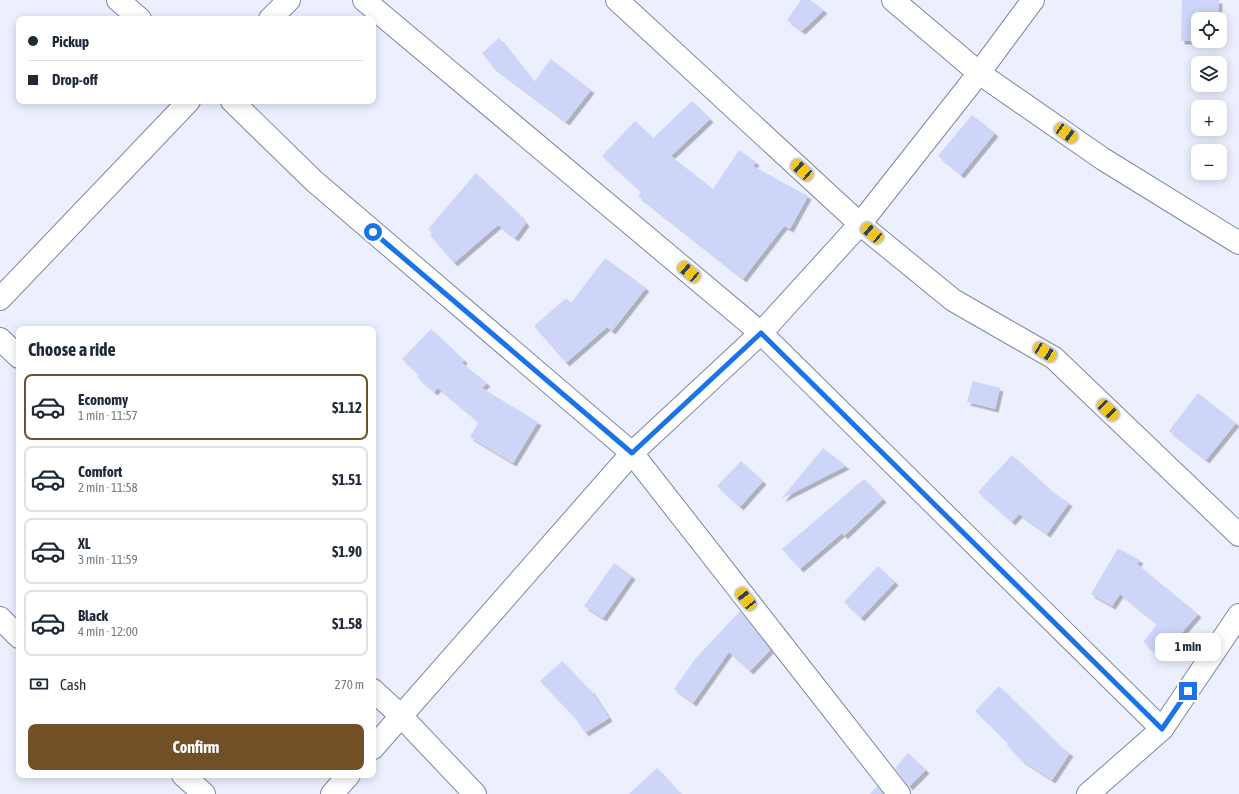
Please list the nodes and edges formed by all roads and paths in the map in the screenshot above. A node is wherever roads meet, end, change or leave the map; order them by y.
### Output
1 (118, 0) edge
2 (288, 0) edge
3 (364, 0) edge
4 (617, 0) edge
5 (893, 0) edge
6 (1033, 0) edge
7 (137, 16) edge
8 (273, 16) edge
9 (979, 73) junction
10 (186, 104) edge
11 (235, 104) edge
12 (860, 224) junction
13 (1239, 243) edge
14 (0, 298) edge
15 (761, 333) junction
16 (0, 339) edge
17 (16, 354) edge
18 (632, 453) junction
19 (1239, 535) edge
20 (1239, 615) edge
21 (0, 618) edge
22 (16, 634) edge
23 (376, 693) edge
24 (401, 716) junction
25 (1162, 729) junction
26 (376, 745) edge
27 (186, 778) edge
28 (346, 778) edge
29 (204, 794) edge
30 (332, 794) edge
31 (475, 794) edge
32 (899, 794) edge
33 (1088, 794) edge

1 - 7 street
2 - 8 street
3 - 15 street
4 - 12 street
5 - 9 street
6 - 9 street
9 - 12 street
9 - 13 street
10 - 14 street
11 - 18 street
12 - 15 street
12 - 19 street
15 - 18 street
15 - 25 street
16 - 17 street
18 - 24 street
18 - 32 street
20 - 25 street
21 - 22 street
23 - 24 street
24 - 26 street
24 - 31 street
25 - 33 street
27 - 29 street
28 - 30 street

